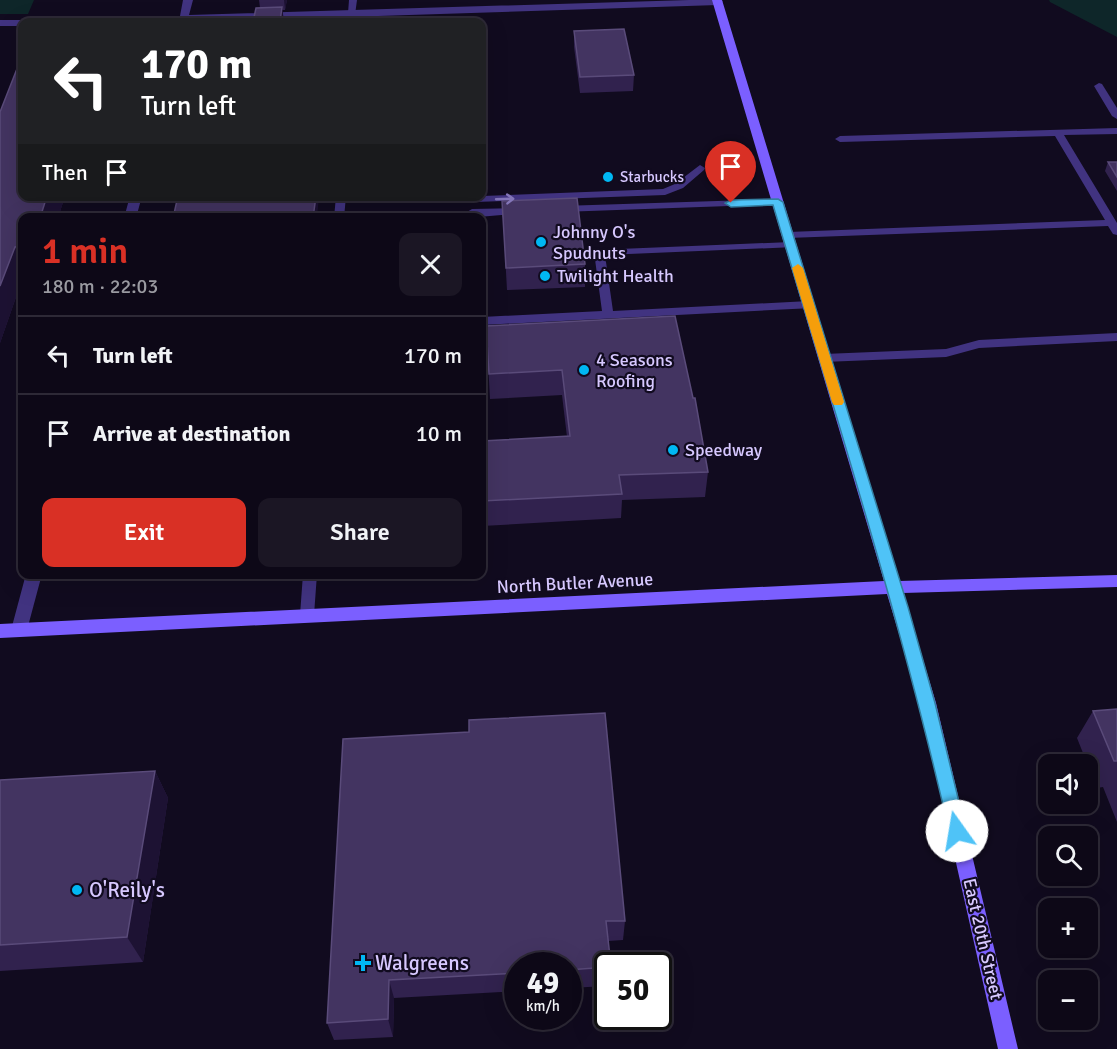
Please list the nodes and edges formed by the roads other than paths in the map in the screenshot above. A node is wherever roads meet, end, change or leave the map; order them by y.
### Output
1 (189, 0) edge
2 (353, 0) edge
3 (718, 1) edge
4 (354, 16) edge
5 (184, 18) edge
6 (286, 18) edge
7 (0, 23) edge
8 (18, 23) edge
9 (1099, 86) dead end
10 (1117, 116) edge
11 (1117, 131) edge
12 (1058, 133) junction
13 (840, 139) dead end
14 (700, 168) dead end
15 (486, 199) edge
16 (778, 202) junction
17 (530, 210) edge
18 (554, 210) edge
19 (472, 213) edge
20 (1114, 227) edge
21 (789, 240) junction
22 (809, 305) junction
23 (608, 315) junction
24 (486, 321) edge
25 (1117, 337) edge
26 (824, 358) junction
27 (33, 579) edge
28 (310, 579) edge
29 (1117, 582) edge
30 (895, 587) junction
31 (307, 615) junction
32 (19, 630) junction
33 (0, 631) edge
34 (1008, 1049) edge

1 - 5 street
2 - 4 lane
3 - 4 street
3 - 16 main road, East 20th Street
4 - 6 street
7 - 8 street
9 - 10 lane
11 - 12 lane
12 - 13 lane
12 - 20 lane
15 -> 14 lane
16 - 18 lane
16 - 21 main road, East 20th Street
17 - 19 lane
20 - 21 lane
21 - 22 main road, East 20th Street
21 - 23 lane
22 - 23 lane
22 - 26 main road, East 20th Street
23 - 24 lane
25 - 26 lane
26 - 30 main road, East 20th Street
27 - 32 street
28 - 31 lane
29 - 30 main road, North Butler Avenue
30 - 31 main road, North Butler Avenue
30 - 34 main road, East 20th Street
31 - 32 main road, North Butler Avenue
32 - 33 main road, North Butler Avenue

